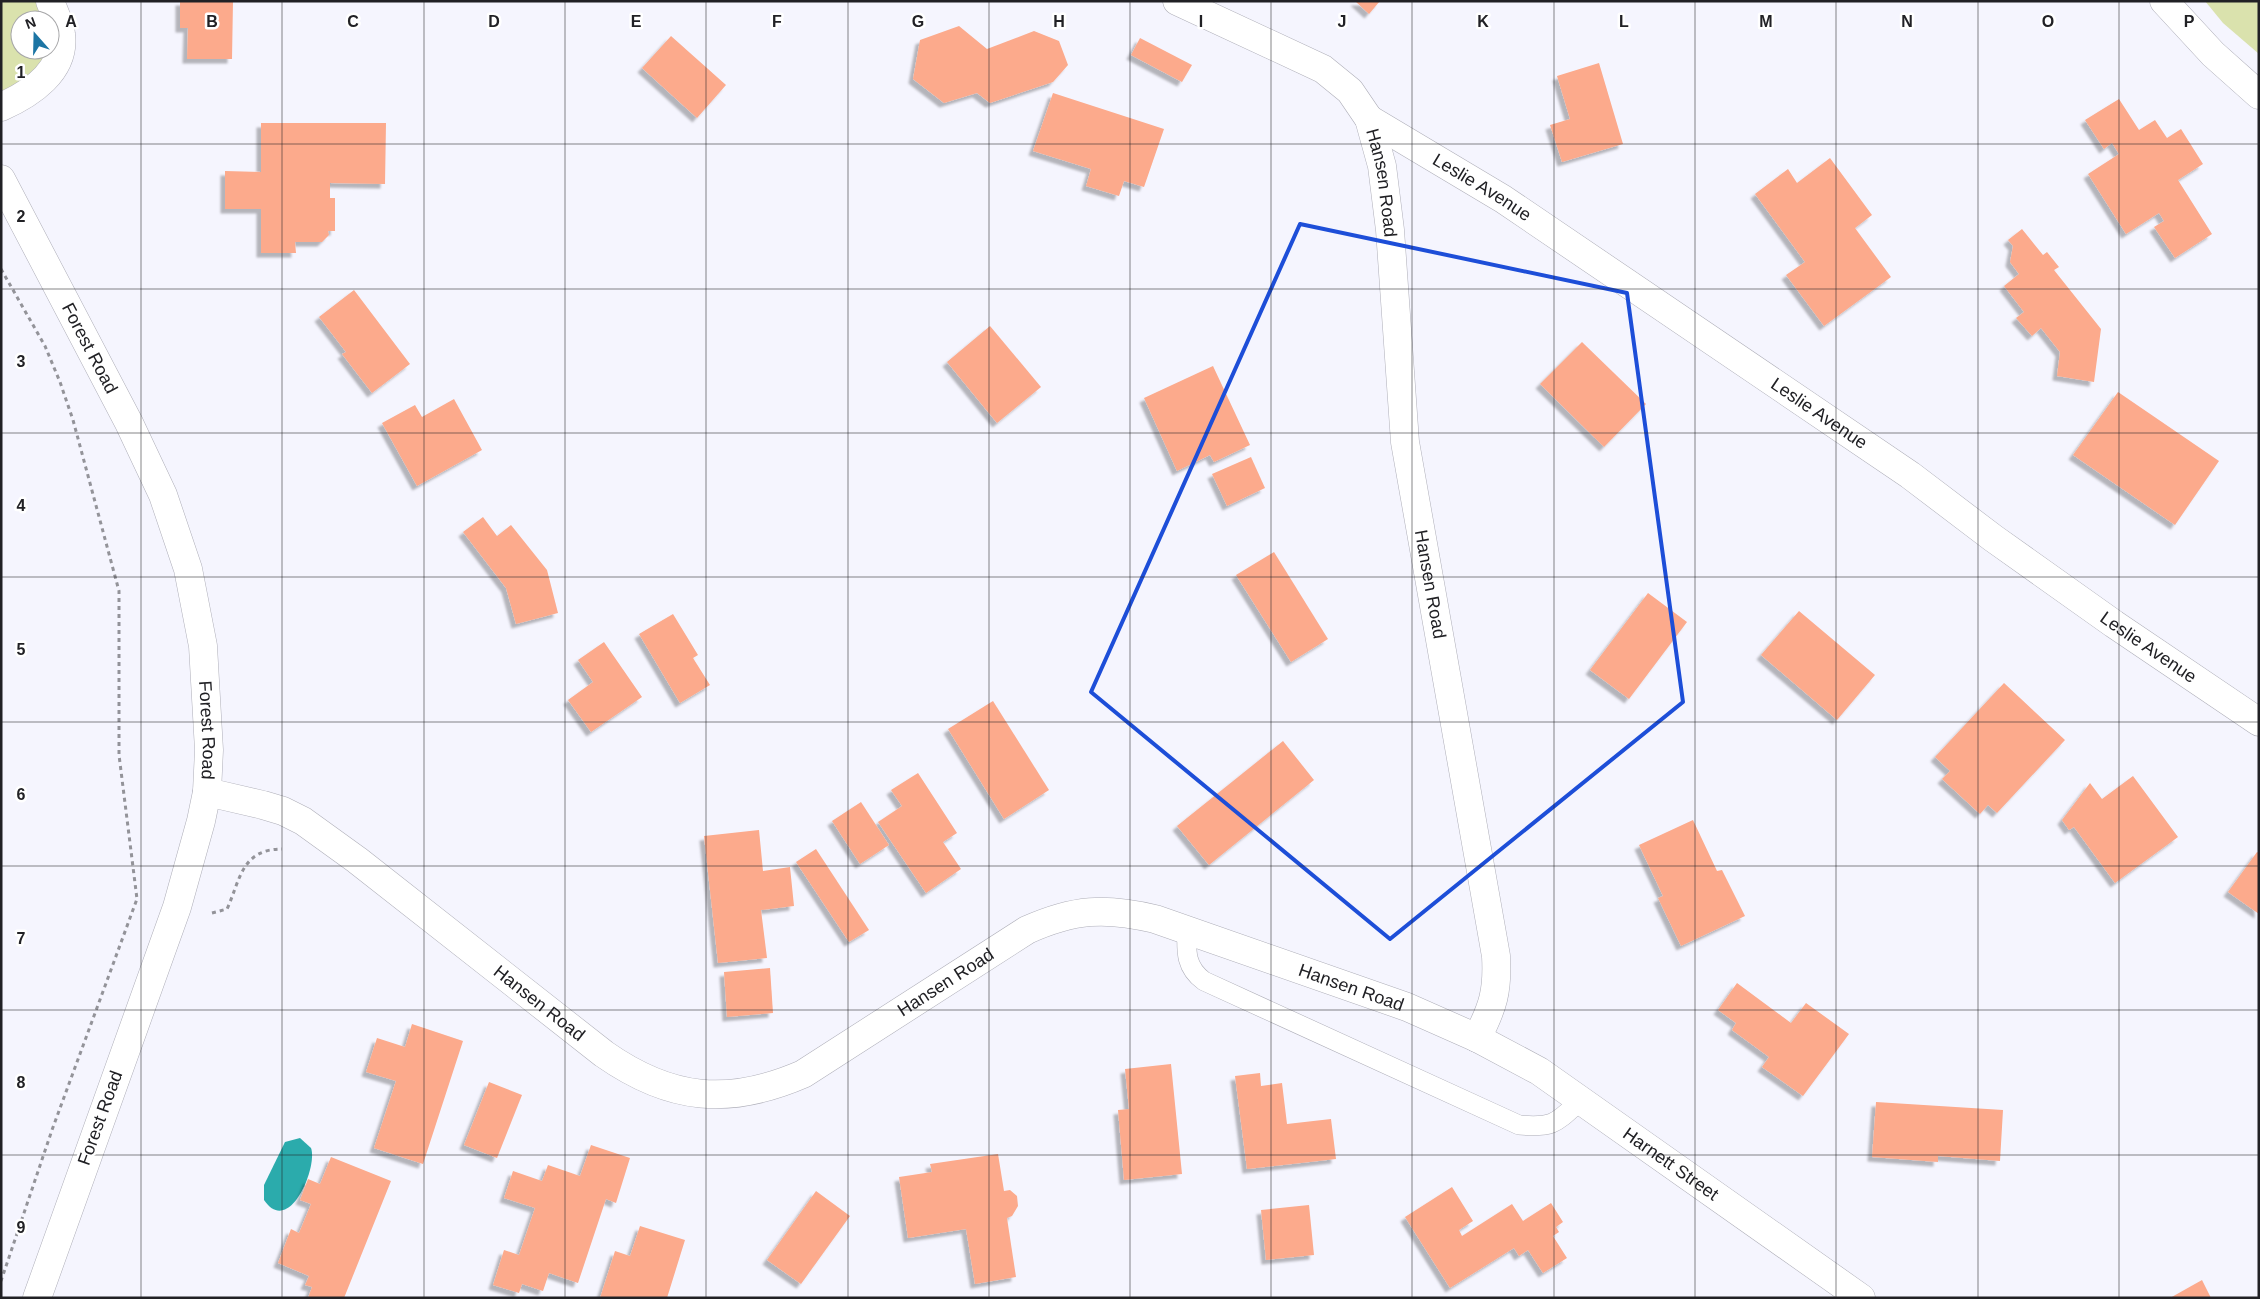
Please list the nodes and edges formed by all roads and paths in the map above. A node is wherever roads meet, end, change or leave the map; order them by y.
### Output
1 (50, 1) edge
2 (1177, 1) edge
3 (2164, 1) edge
4 (2259, 95) edge
5 (1, 107) edge
6 (1369, 119) junction
7 (1, 180) edge
8 (1, 269) edge
9 (2259, 722) edge
10 (207, 792) junction
11 (290, 849) dead end
12 (212, 913) dead end
13 (1187, 932) junction
14 (1478, 1038) junction
15 (1581, 1100) junction
16 (1, 1281) edge
17 (37, 1298) edge
18 (1861, 1298) edge

1 - 5 street
2 - 6 street, Hansen Road
3 - 4 street
6 - 9 street, Leslie Avenue
6 - 14 street, Hansen Road
7 - 10 street, Forest Road
8 - 16 path
10 - 13 street, Hansen Road
10 - 17 street, Forest Road
11 - 12 path
13 - 14 street, Hansen Road
13 - 15 lane
14 - 15 street, Harnett Street
15 - 18 street, Harnett Street

